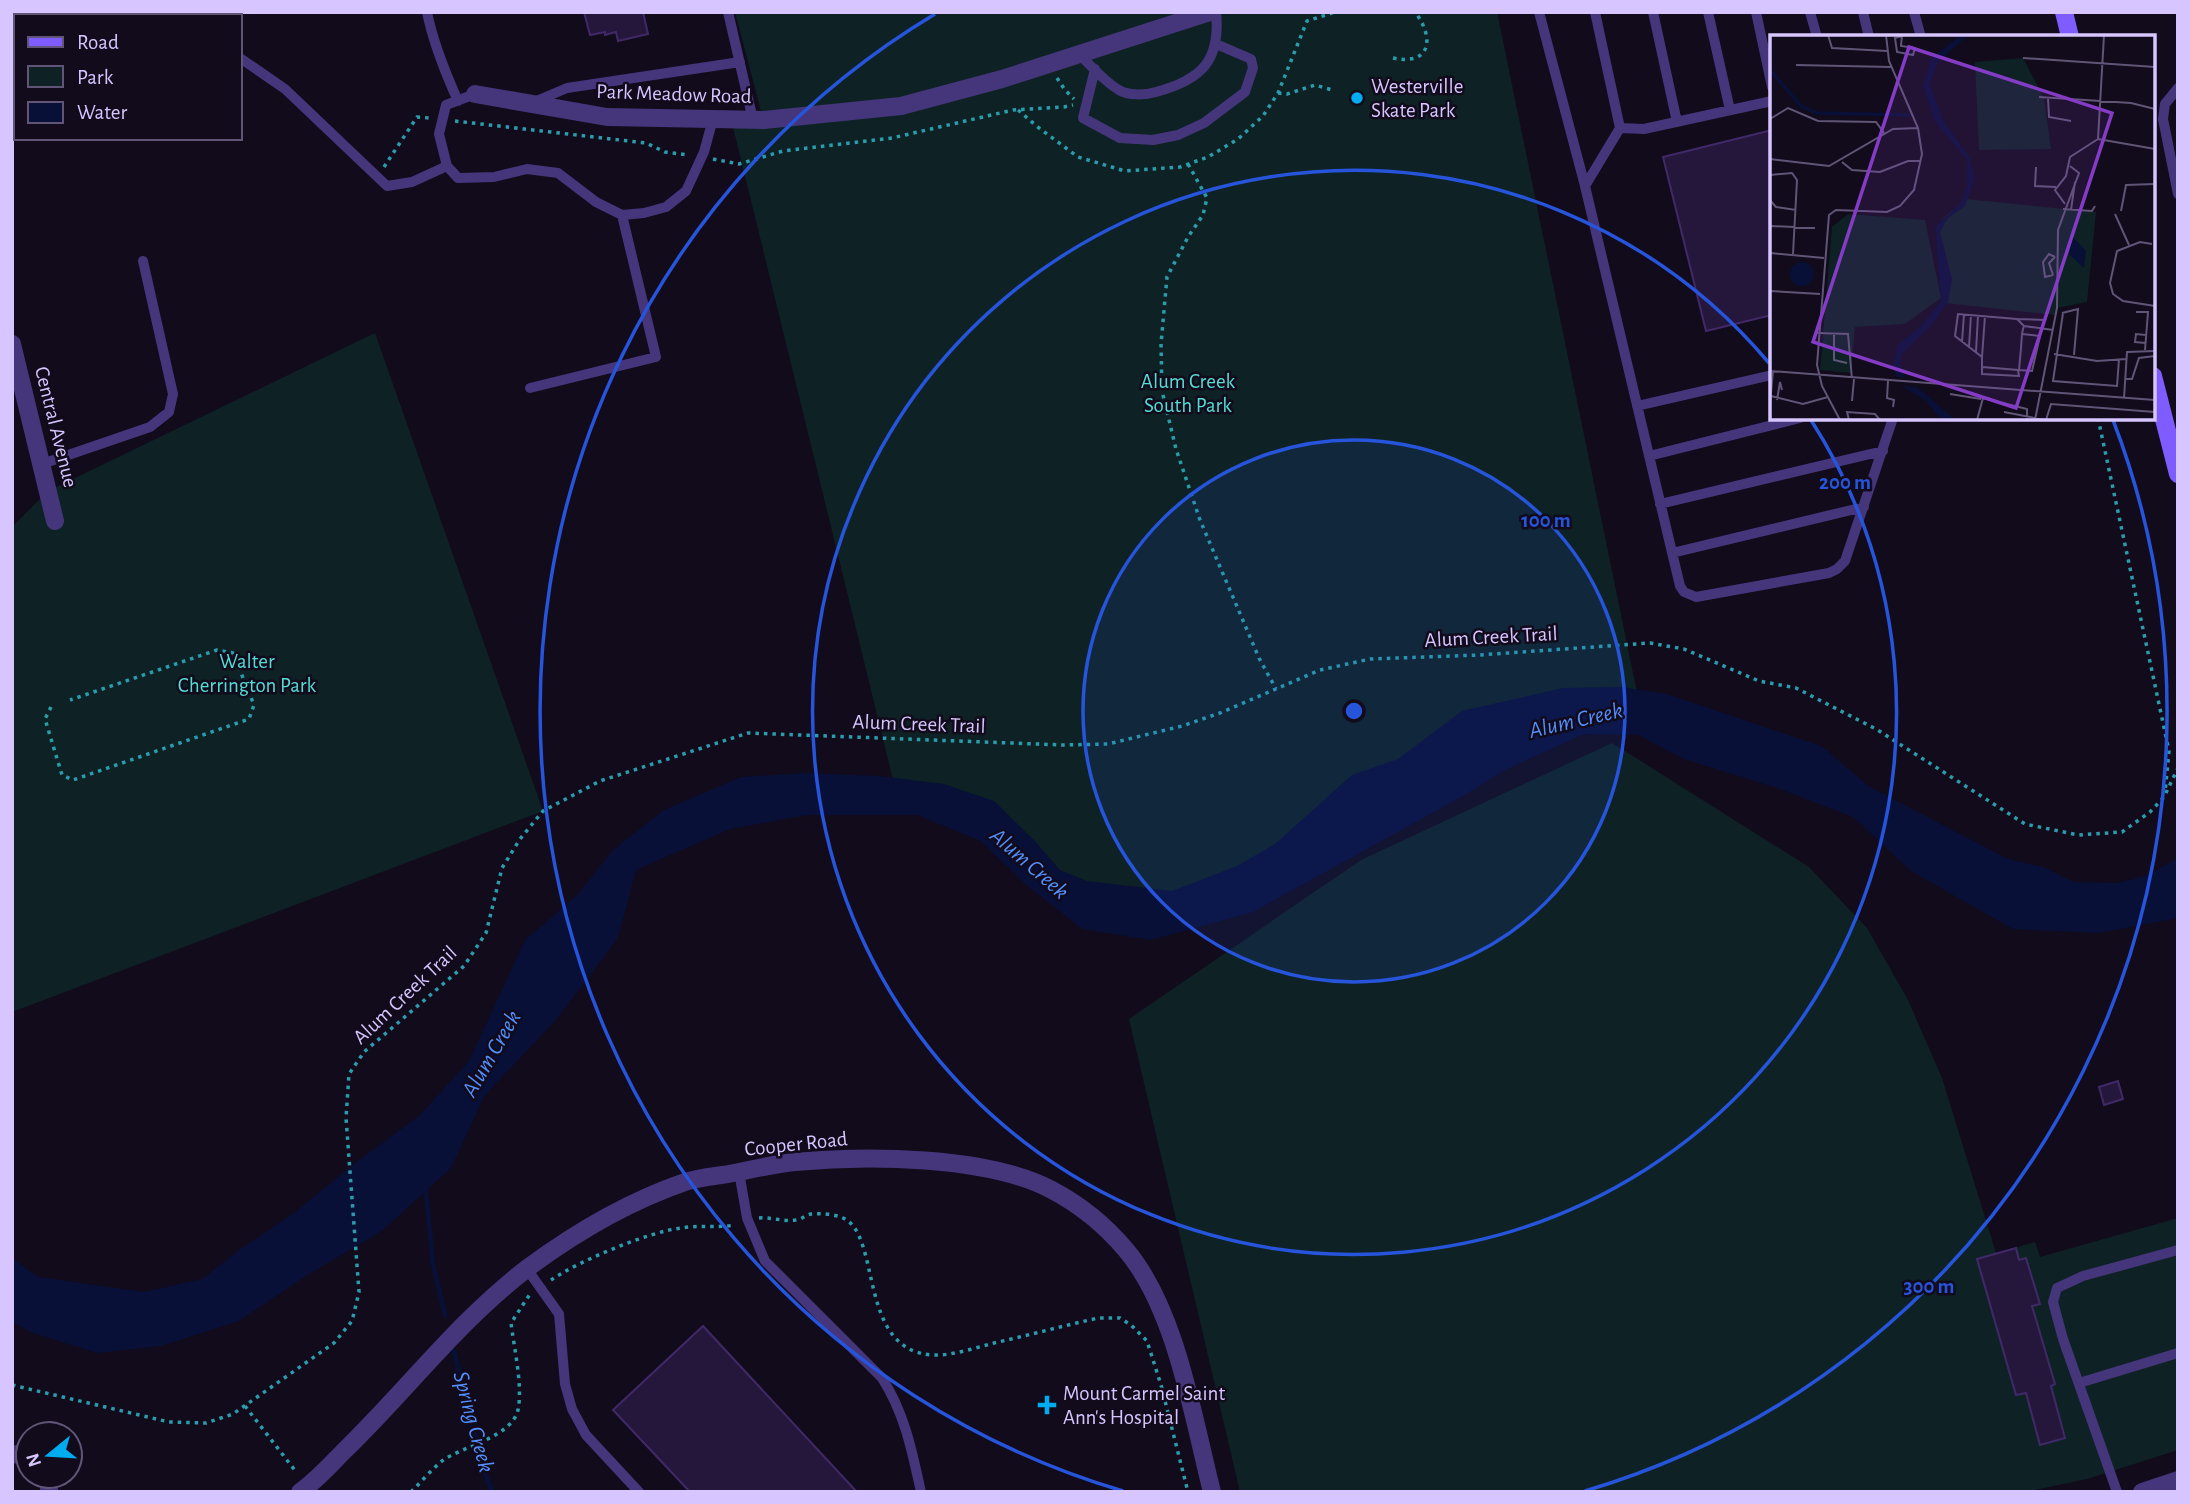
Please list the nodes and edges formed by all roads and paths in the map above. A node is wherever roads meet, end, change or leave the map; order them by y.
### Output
1 (427, 12) edge
2 (728, 12) edge
3 (1210, 12) edge
4 (1216, 12) edge
5 (1335, 12) edge
6 (1415, 12) edge
7 (1539, 12) edge
8 (1595, 12) edge
9 (1653, 12) edge
10 (1708, 12) edge
11 (1756, 12) edge
12 (1811, 12) edge
13 (1863, 12) edge
14 (1914, 12) edge
15 (2064, 12) edge
16 (1307, 21) dead end
17 (1816, 35) edge
18 (1869, 35) edge
19 (1920, 35) edge
20 (2070, 35) edge
21 (1216, 44) junction
22 (1079, 54) junction
23 (1393, 58) dead end
24 (242, 59) edge
25 (740, 62) junction
26 (1049, 64) junction
27 (1095, 69) junction
28 (1770, 78) edge
29 (2178, 88) edge
30 (1332, 90) dead end
31 (1278, 93) dead end
32 (475, 94) joint
33 (1088, 100) junction
34 (458, 101) junction
35 (1770, 101) edge
36 (530, 104) junction
37 (1730, 110) junction
38 (713, 119) junction
39 (753, 120) junction
40 (1677, 122) junction
41 (1620, 128) junction
42 (1188, 164) dead end
43 (447, 166) junction
44 (1585, 186) junction
45 (2178, 194) edge
46 (622, 215) junction
47 (143, 261) dead end
48 (12, 344) edge
49 (1770, 375) edge
50 (2155, 384) edge
51 (530, 388) dead end
52 (1637, 406) junction
53 (1792, 420) edge
54 (1892, 420) edge
55 (2098, 420) edge
56 (1883, 451) junction
57 (1649, 456) junction
58 (41, 464) junction
59 (2178, 474) edge
60 (1660, 504) junction
61 (1864, 507) junction
62 (55, 521) dead end
63 (1672, 553) junction
64 (1276, 689) junction
65 (70, 700) dead end
66 (51, 707) dead end
67 (2178, 768) edge
68 (2164, 797) junction
69 (738, 1172) junction
70 (748, 1221) junction
71 (2178, 1250) edge
72 (527, 1269) junction
73 (540, 1287) junction
74 (2178, 1353) edge
75 (2079, 1383) junction
76 (12, 1385) edge
77 (244, 1406) junction
78 (2178, 1480) edge
79 (304, 1489) edge
80 (632, 1489) edge
81 (411, 1492) edge
82 (921, 1492) edge
83 (1188, 1492) edge
84 (1212, 1492) edge
85 (2118, 1492) edge
86 (2142, 1492) edge

1 - 34 lane
2 - 25 lane
3 - 22 street, Park Meadow Road
4 - 21 lane
5 - 16 path
6 - 23 path
7 - 44 lane
8 - 41 lane
9 - 40 lane
10 - 37 lane
11 - 28 lane
12 - 17 lane
13 - 18 lane
14 - 19 lane
15 - 20 main road
21 - 27 lane
21 - 33 lane
22 - 26 street, Park Meadow Road
22 - 27 lane
24 - 43 lane
25 - 36 lane
25 - 39 lane
26 - 33 path
26 - 39 street, Park Meadow Road
27 - 33 lane
29 - 45 lane
30 - 31 path
32 - 34 lane, Park Meadow Road
32 - 36 street, Park Meadow Road
34 - 43 lane
35 - 37 lane
36 - 38 street, Park Meadow Road
37 - 40 lane
38 - 39 street, Park Meadow Road
38 - 46 lane
40 - 41 lane
41 - 44 lane
42 - 64 path
43 - 46 lane
44 - 52 lane
46 - 51 lane
47 - 58 lane
48 - 58 street, Central Avenue
49 - 52 lane
50 - 59 main road
52 - 57 lane
53 - 57 lane
54 - 56 lane
55 - 68 path
56 - 60 lane
56 - 61 lane
57 - 60 lane
58 - 62 street, Central Avenue
60 - 63 lane
61 - 63 lane
61 - 63 lane
64 - 68 path, Alum Creek Trail
64 - 77 path, Alum Creek Trail
65 - 66 path
67 - 68 path, Alum Creek Trail
69 - 70 lane
69 - 72 street, Cooper Road
69 - 84 street, Cooper Road
70 - 73 path
70 - 82 lane
70 - 83 path
71 - 75 lane
72 - 73 lane
72 - 79 street, Cooper Road
73 - 80 lane
73 - 81 path
74 - 75 lane
75 - 85 lane
76 - 77 path, Alum Creek Trail
77 - 79 path
78 - 86 street

